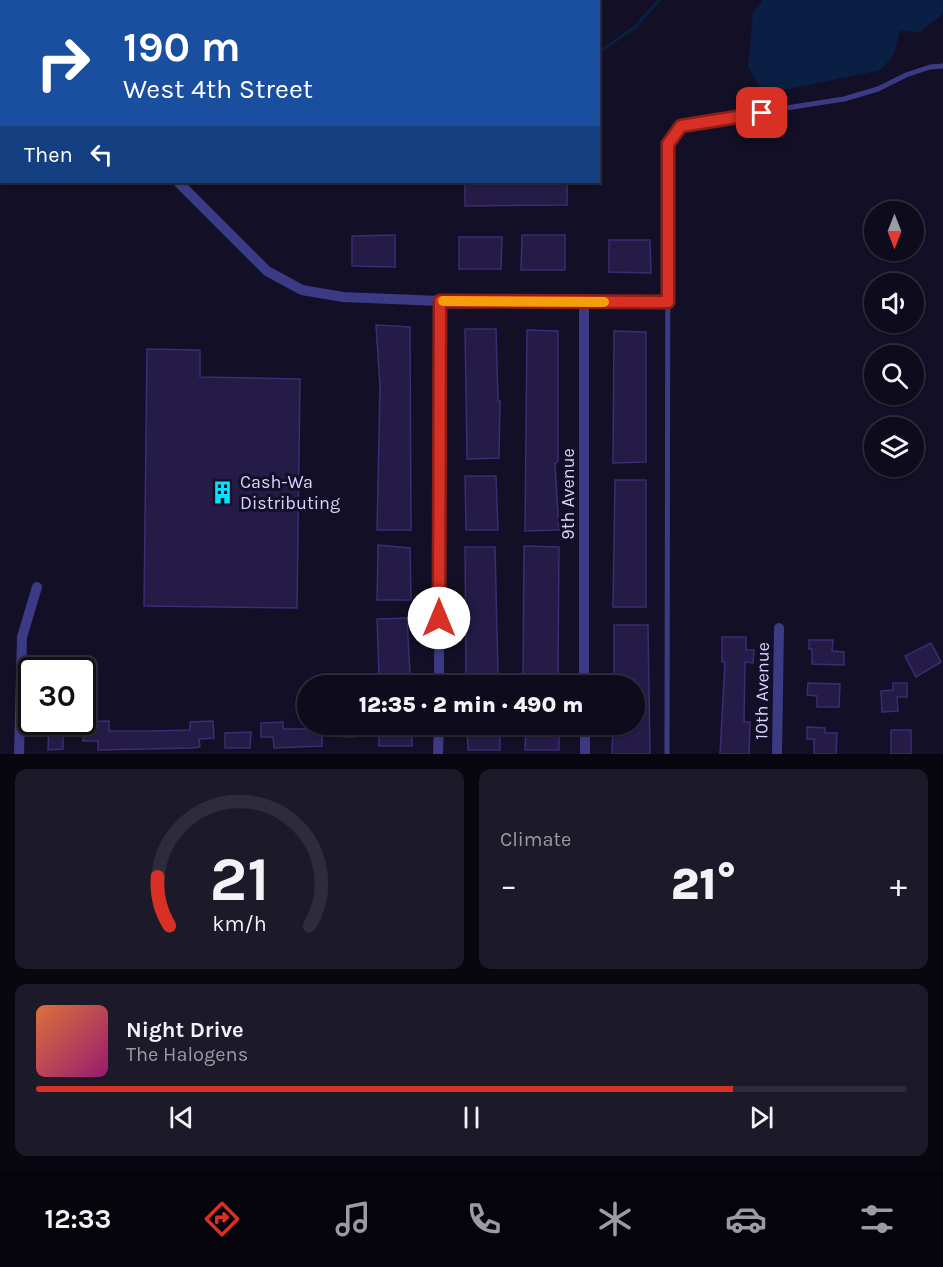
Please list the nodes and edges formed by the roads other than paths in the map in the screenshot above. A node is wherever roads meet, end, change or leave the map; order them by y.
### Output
1 (943, 66) edge
2 (179, 183) edge
3 (440, 301) junction
4 (584, 302) junction
5 (668, 302) junction
6 (37, 586) dead end
7 (779, 628) dead end
8 (439, 675) edge
9 (585, 675) edge
10 (438, 735) edge
11 (585, 735) edge
12 (19, 754) edge
13 (438, 754) edge
14 (585, 754) edge
15 (667, 754) edge
16 (777, 754) edge

1 - 5 lane
2 - 3 street
3 - 4 street
3 - 8 street
4 - 5 street
4 - 9 street, 9th Avenue
5 - 15 lane
6 - 12 street
7 - 16 street, 10th Avenue
10 - 13 street
11 - 14 street

